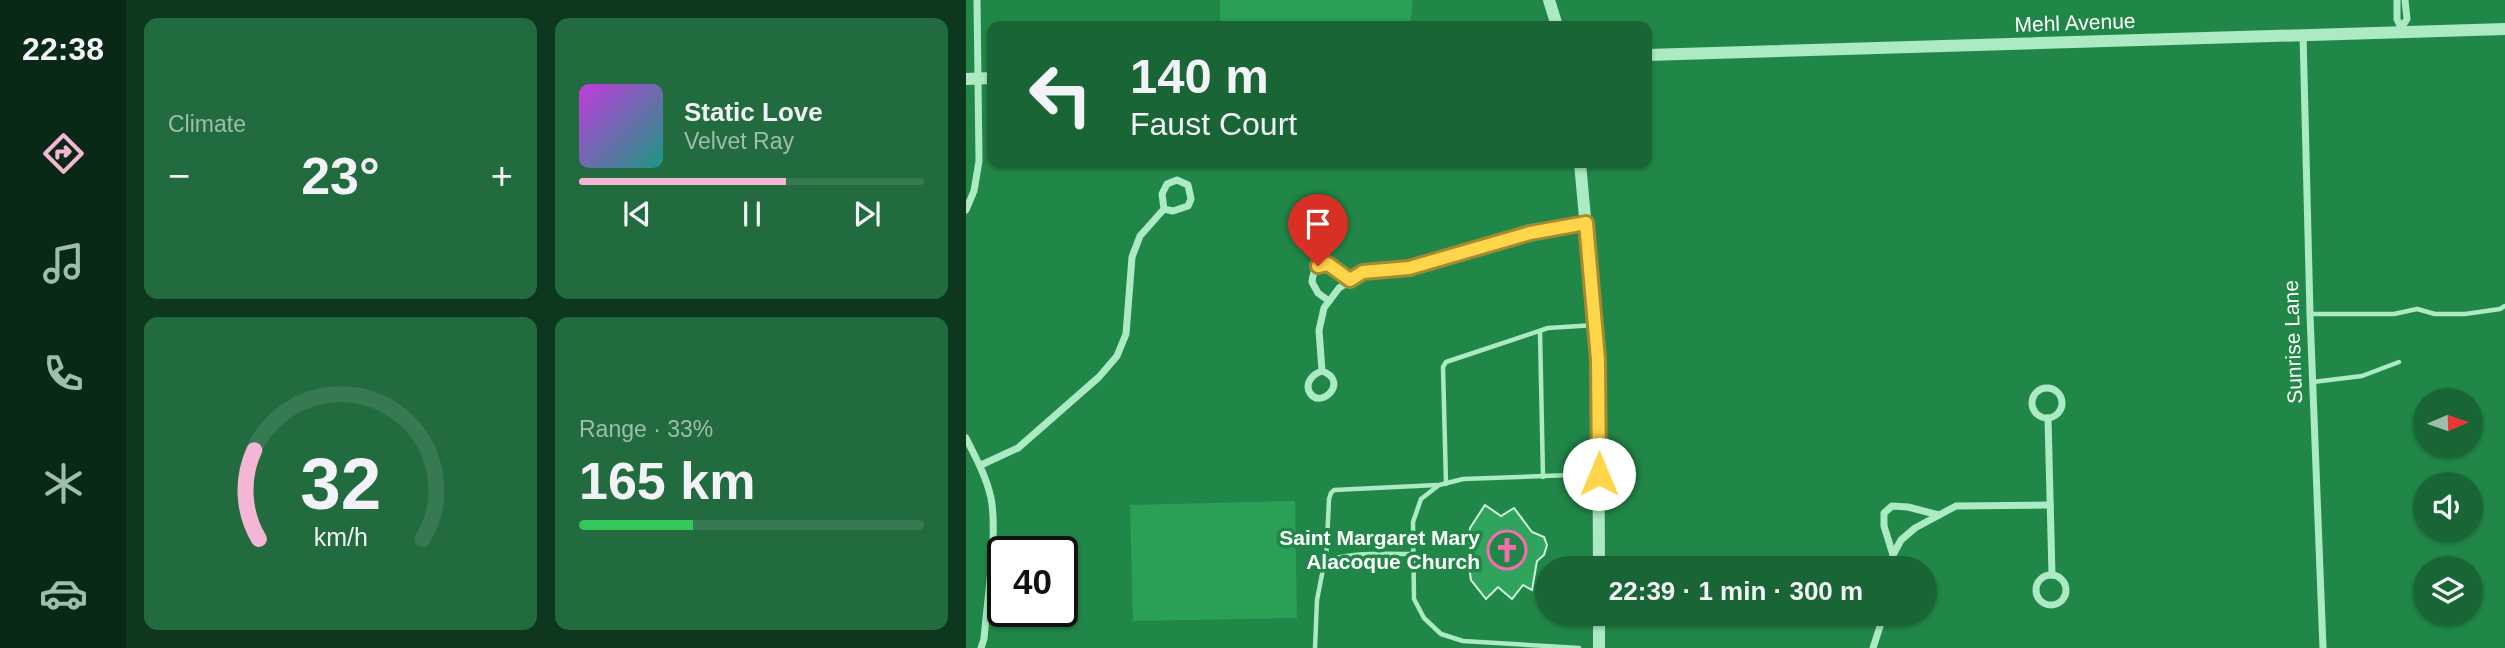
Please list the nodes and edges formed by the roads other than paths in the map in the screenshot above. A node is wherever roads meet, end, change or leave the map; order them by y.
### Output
1 (977, 0) edge
2 (1549, 0) edge
3 (2397, 0) edge
4 (2405, 0) edge
5 (1555, 21) edge
6 (2403, 29) junction
7 (2505, 29) edge
8 (2303, 35) junction
9 (1652, 55) edge
10 (972, 79) edge
11 (1580, 168) edge
12 (1164, 209) junction
13 (966, 210) edge
14 (1586, 223) junction
15 (1350, 280) junction
16 (1329, 301) junction
17 (2505, 306) edge
18 (2309, 314) junction
19 (1596, 325) junction
20 (1540, 331) junction
21 (2399, 362) dead end
22 (1322, 371) dead end
23 (2312, 382) junction
24 (2048, 418) junction
25 (966, 438) edge
26 (981, 465) junction
27 (1599, 474) junction
28 (1543, 477) junction
29 (1446, 484) junction
30 (1439, 485) junction
31 (2050, 505) junction
32 (1939, 515) junction
33 (1413, 554) junction
34 (1893, 555) joint
35 (1599, 556) edge
36 (1326, 562) junction
37 (2052, 575) junction
38 (1599, 626) edge
39 (1880, 626) edge
40 (981, 648) edge
41 (1315, 648) edge
42 (1579, 648) edge
43 (1600, 648) edge
44 (1873, 648) edge
45 (2323, 648) edge

1 - 10 street
2 - 5 street
3 - 6 street
4 - 6 street
6 - 7 street, Mehl Avenue
6 - 8 street, Mehl Avenue
8 - 9 street, Mehl Avenue
8 - 18 street, Sunrise Lane
10 - 13 street
11 - 14 street
12 - 12 street
12 - 26 street
14 - 15 street
14 - 19 street
15 - 16 street
15 - 16 street
16 - 22 street
17 - 18 lane
18 - 23 street, Sunrise Lane
19 - 20 lane
19 - 27 street
20 - 28 lane
20 - 29 lane
21 - 23 lane
23 - 45 street, Sunrise Lane
24 - 24 street
24 - 31 street
25 - 26 street
26 - 40 street
27 - 28 lane
27 - 35 street
28 - 29 lane
29 - 30 lane
30 - 33 lane
30 - 36 lane
31 - 32 street
31 - 37 street
32 - 34 street
32 - 34 street
33 - 36 lane
33 - 42 lane
36 - 41 lane
37 - 37 street
38 - 43 street
39 - 44 street

